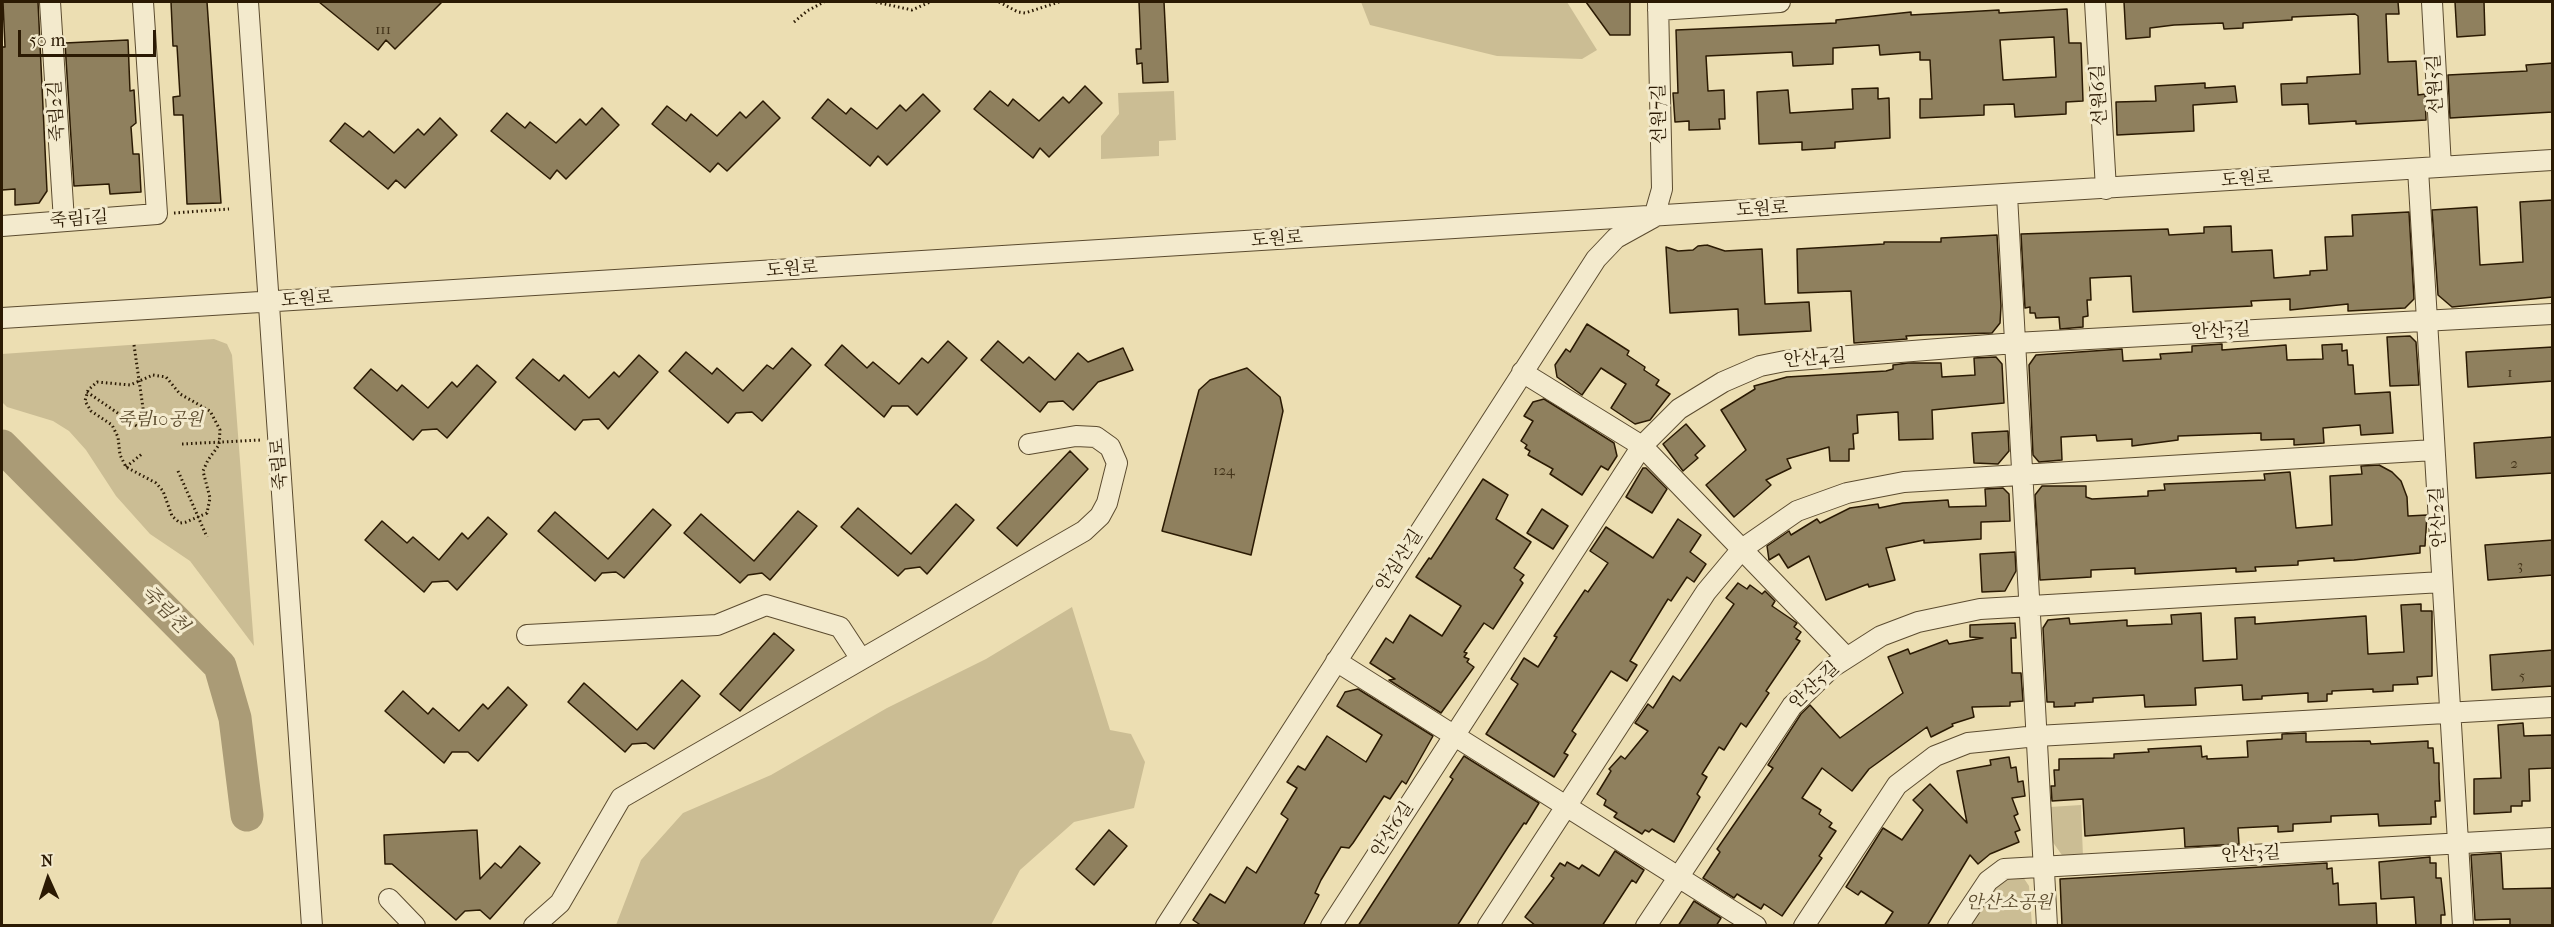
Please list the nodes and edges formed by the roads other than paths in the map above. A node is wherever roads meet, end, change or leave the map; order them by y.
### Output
1 (50, 2) edge
2 (143, 2) edge
3 (248, 2) edge
4 (1780, 2) edge
5 (2095, 2) edge
6 (2432, 2) edge
7 (1658, 6) edge
8 (2553, 160) edge
9 (2440, 167) junction
10 (2418, 169) junction
11 (2106, 189) junction
12 (2007, 195) junction
13 (1654, 217) junction
14 (64, 221) junction
15 (2, 226) edge
16 (268, 302) junction
17 (2553, 314) edge
18 (2, 318) edge
19 (2427, 321) junction
20 (2015, 344) junction
21 (1522, 372) junction
22 (1029, 444) dead end
23 (1642, 446) junction
24 (2434, 450) junction
25 (2022, 476) junction
26 (1743, 549) junction
27 (2442, 582) junction
28 (2029, 606) junction
29 (527, 635) dead end
30 (1846, 657) junction
31 (861, 659) junction
32 (1336, 661) junction
33 (2553, 707) edge
34 (2450, 713) junction
35 (1454, 735) junction
36 (2037, 736) junction
37 (1566, 806) junction
38 (2553, 838) edge
39 (2458, 844) junction
40 (2044, 867) junction
41 (1678, 876) junction
42 (389, 899) dead end
43 (312, 926) edge
44 (415, 926) edge
45 (534, 926) edge
46 (1166, 926) edge
47 (1331, 926) edge
48 (1488, 926) edge
49 (1646, 926) edge
50 (1756, 926) edge
51 (1804, 926) edge
52 (1958, 926) edge
53 (2047, 926) edge
54 (2463, 926) edge

1 - 14 street, 죽림2길
2 - 14 street, 죽림1길
3 - 16 street, 죽림로
4 - 7 street, 선원7길
5 - 11 street, 선원6길
6 - 9 street, 선원5길
7 - 13 street, 선원7길
8 - 9 street, 도원로
9 - 10 street, 도원로
10 - 11 street, 도원로
10 - 19 street, 안산2길
11 - 12 street, 도원로
12 - 13 street, 도원로
12 - 20 street
13 - 16 street, 도원로
13 - 21 street, 안심산길
14 - 15 street, 죽림1길
16 - 18 street, 도원로
16 - 43 street, 죽림로
17 - 19 street
19 - 20 street, 안산3길
19 - 24 street, 안산2길
20 - 23 street, 안산4길
20 - 25 street
21 - 23 street
21 - 32 street, 안심산길
22 - 31 street
23 - 26 street
23 - 35 street
24 - 25 street
24 - 27 street, 안산2길
25 - 26 street
25 - 28 street
26 - 30 street
26 - 37 street
27 - 28 street
27 - 34 street, 안산2길
28 - 30 street, 안산5길
28 - 36 street
29 - 31 street
30 - 41 street, 안산5길
31 - 45 street
32 - 35 street
32 - 46 street, 안심산길
33 - 34 street
34 - 36 street
34 - 39 street, 안산2길
35 - 37 street
35 - 47 street, 안산6길
36 - 40 street
36 - 51 street
37 - 41 street
37 - 48 street
38 - 39 street
39 - 40 street, 안산3길
39 - 54 street, 안산2길
40 - 52 street
40 - 53 street
41 - 49 street
41 - 50 street
42 - 44 street

